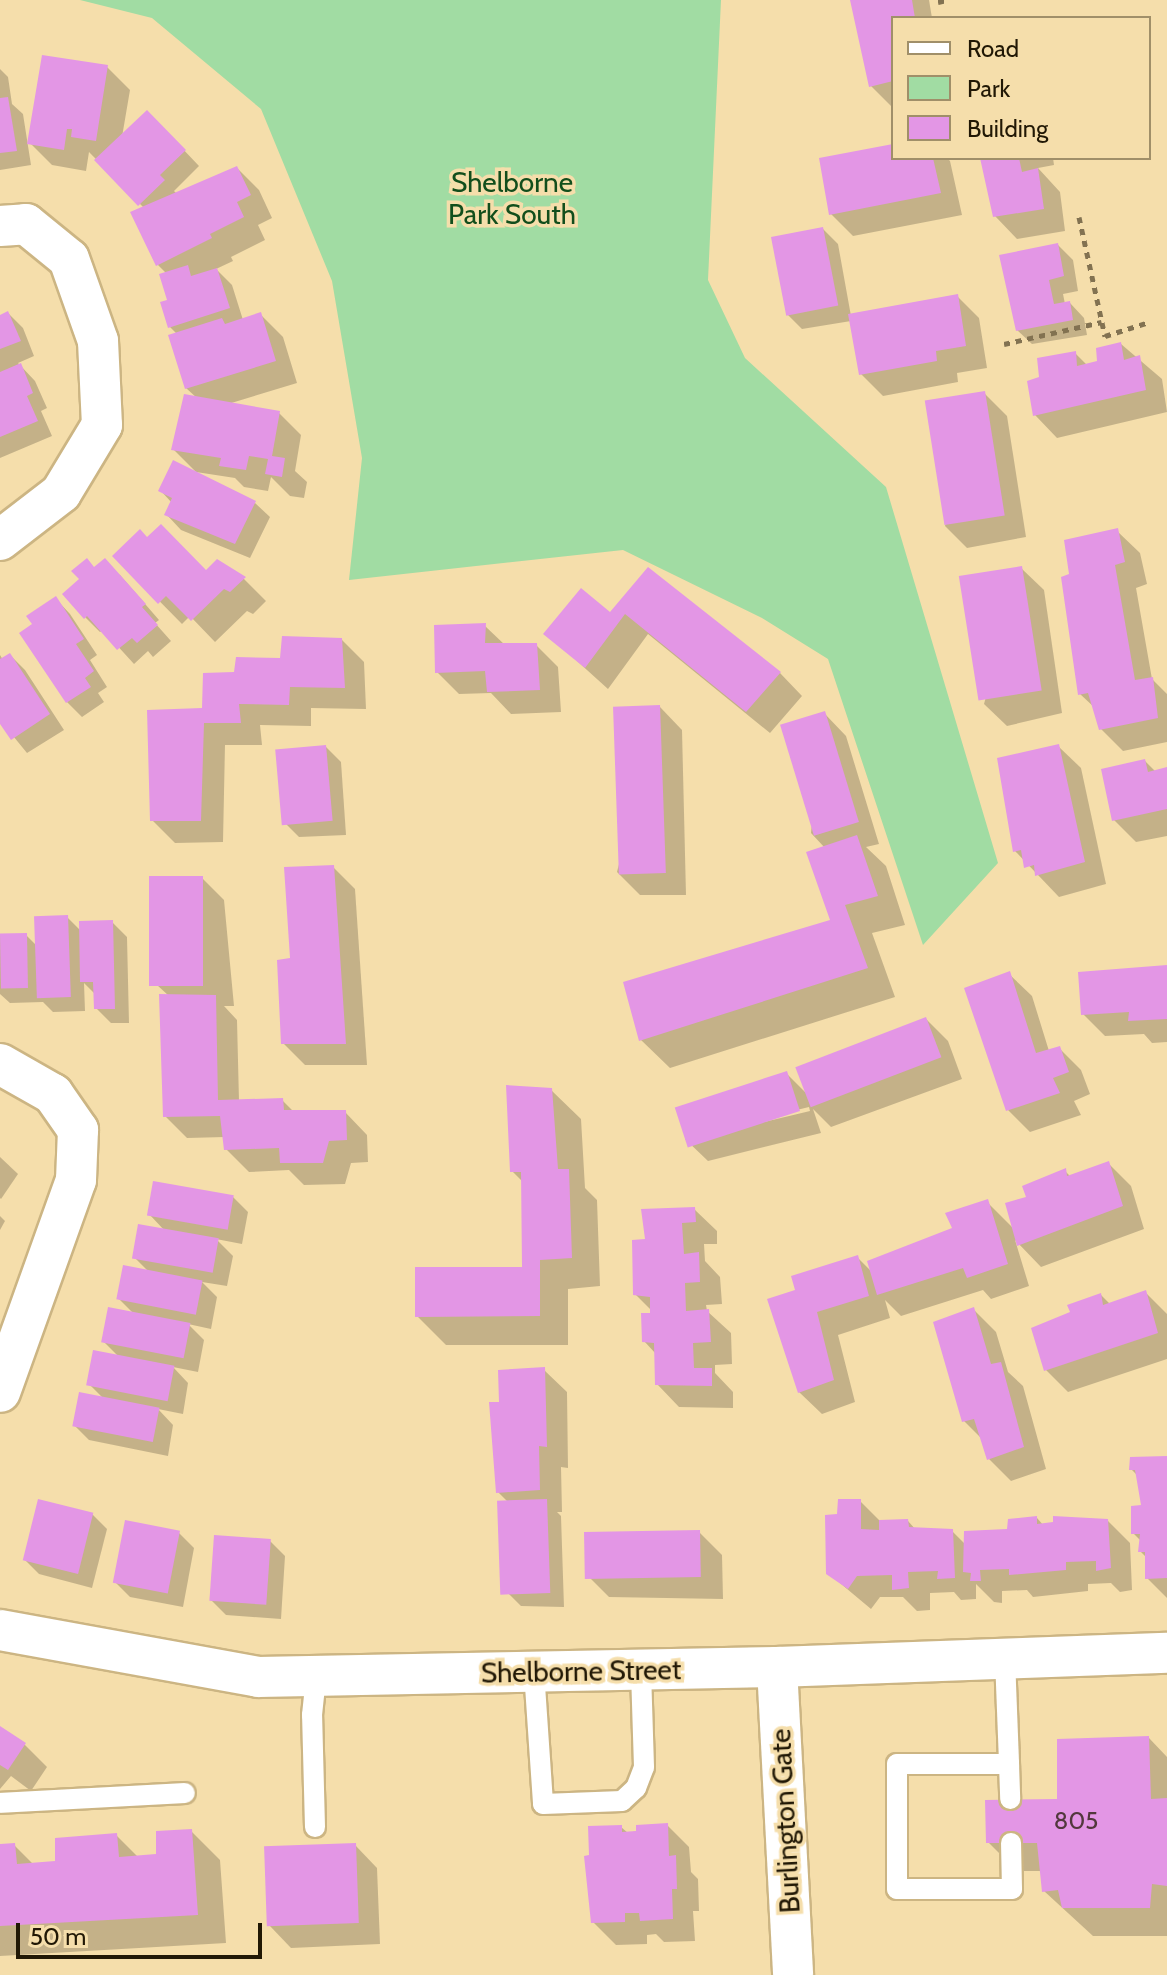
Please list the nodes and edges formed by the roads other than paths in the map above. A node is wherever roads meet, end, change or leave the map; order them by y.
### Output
1 (0, 226) edge
2 (0, 540) edge
3 (0, 1064) edge
4 (0, 1392) edge
5 (0, 1630) edge
6 (1167, 1653) edge
7 (1005, 1658) junction
8 (777, 1667) junction
9 (641, 1669) junction
10 (534, 1671) junction
11 (316, 1676) junction
12 (1009, 1764) junction
13 (185, 1793) dead end
14 (1010, 1799) dead end
15 (0, 1803) edge
16 (315, 1827) dead end
17 (1011, 1843) dead end
18 (793, 1975) edge

1 - 2 street
3 - 4 street
5 - 11 street, Shelborne Street
6 - 7 street, Shelborne Street
7 - 8 street, Shelborne Street
7 - 12 lane
8 - 9 street, Shelborne Street
8 - 18 street, Burlington Gate
9 - 10 street, Shelborne Street
9 - 10 lane
10 - 11 street, Shelborne Street
11 - 16 lane
12 - 14 lane
12 - 17 lane
13 - 15 lane

